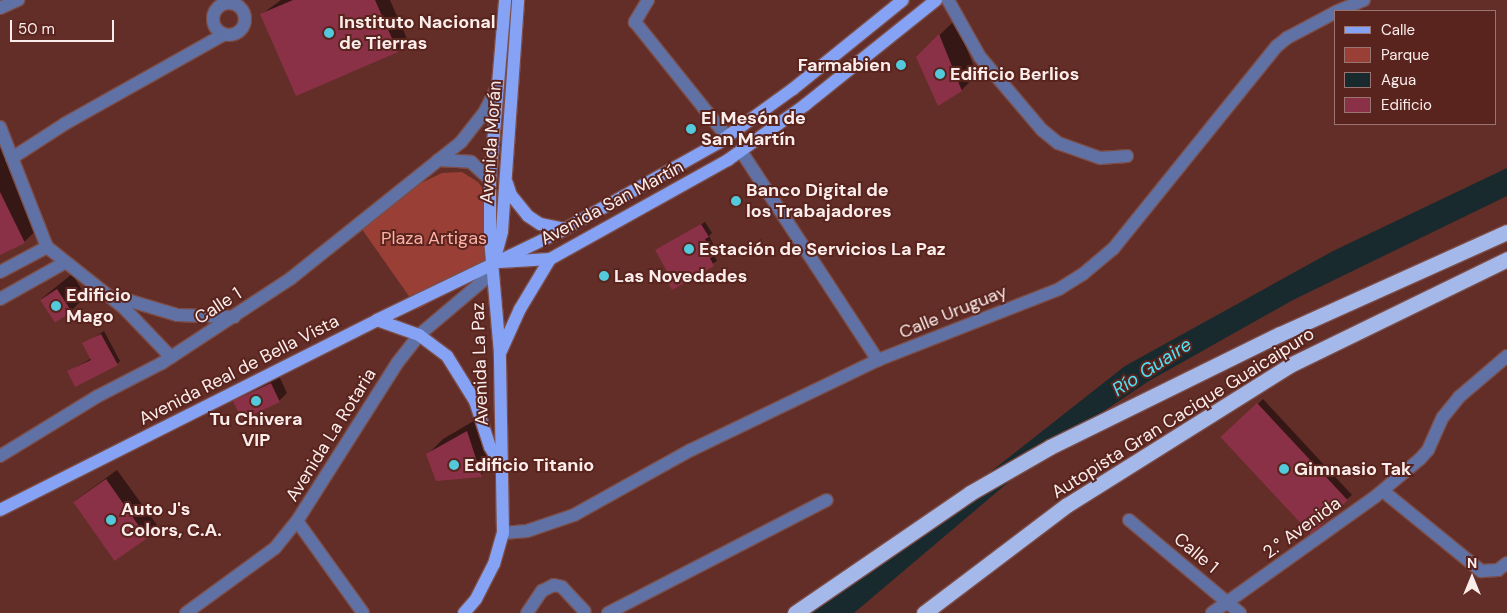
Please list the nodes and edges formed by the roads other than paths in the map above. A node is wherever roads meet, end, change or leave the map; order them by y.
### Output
1 (18, 0) edge
2 (505, 0) edge
3 (518, 0) edge
4 (648, 0) edge
5 (903, 0) edge
6 (936, 0) edge
7 (948, 0) edge
8 (1364, 0) edge
9 (0, 8) edge
10 (1342, 10) edge
11 (1334, 14) edge
12 (223, 35) dead end
13 (498, 85) junction
14 (0, 127) edge
15 (727, 137) junction
16 (741, 151) junction
17 (1127, 156) dead end
18 (12, 158) junction
19 (438, 160) junction
20 (490, 180) junction
21 (506, 181) junction
22 (565, 229) junction
23 (1507, 232) edge
24 (47, 247) junction
25 (550, 259) junction
26 (1507, 259) edge
27 (494, 263) junction
28 (66, 264) junction
29 (0, 272) edge
30 (0, 299) edge
31 (234, 317) junction
32 (377, 320) junction
33 (419, 335) junction
34 (500, 353) junction
35 (1507, 356) edge
36 (171, 357) junction
37 (878, 360) junction
38 (0, 456) edge
39 (501, 465) junction
40 (1382, 490) junction
41 (827, 500) dead end
42 (0, 510) edge
43 (1129, 520) dead end
44 (297, 522) junction
45 (503, 533) junction
46 (1507, 564) edge
47 (1228, 602) junction
48 (936, 608) edge
49 (584, 612) edge
50 (186, 613) edge
51 (363, 613) edge
52 (464, 613) edge
53 (527, 613) edge
54 (608, 613) edge
55 (795, 613) edge
56 (924, 613) edge
57 (1212, 613) edge
58 (1240, 613) edge

1 - 9 street
2 - 13 main road, Avenida Morán
3 - 21 main road, Avenida Morán
4 - 15 street
5 - 15 main road, Avenida San Martín
6 - 16 main road, Avenida San Martín
7 - 17 street
8 - 10 street, Calle Uruguay
11 - 37 street, Calle Uruguay
12 - 18 street
13 - 19 street, Calle 1
13 - 20 main road, Avenida Morán
14 - 18 street
15 - 22 main road, Avenida San Martín
16 - 25 main road, Avenida San Martín
16 - 37 street
18 - 24 street
19 - 20 street
19 - 31 street, Calle 1
20 - 27 main road, Avenida Morán
21 - 22 main road
21 - 27 main road, Avenida Morán
22 - 27 main road, Avenida San Martín
23 - 55 highway, Autopista Gran Cacique Guaicaipuro
24 - 28 street
24 - 29 street
25 - 27 main road, Avenida San Martín
25 - 34 main road
26 - 48 highway, Autopista Gran Cacique Guaicaipuro
27 - 32 main road, Avenida Real de Bella Vista
27 - 33 street, Avenida La Rotaria
27 - 34 main road, Avenida La Paz
28 - 30 street
28 - 31 street
28 - 36 street
31 - 36 street, Calle 1
32 - 33 main road, Avenida La Paz
32 - 42 main road, Avenida Real de Bella Vista
33 - 39 main road, Avenida La Paz
33 - 44 street, Avenida La Rotaria
34 - 39 main road, Avenida La Paz
35 - 40 street, 2.° Avenida
36 - 38 street, Calle 1
37 - 45 street, Calle Uruguay
39 - 45 main road, Avenida La Paz
40 - 46 street
40 - 47 street, 2.° Avenida
41 - 54 street
43 - 47 street, Calle 1
44 - 50 street, Avenida La Rotaria
44 - 51 street
45 - 52 main road, Avenida La Paz
47 - 57 street, 2.° Avenida
47 - 58 street, Calle 1
48 - 56 highway, Autopista Gran Cacique Guaicaipuro
49 - 53 street

